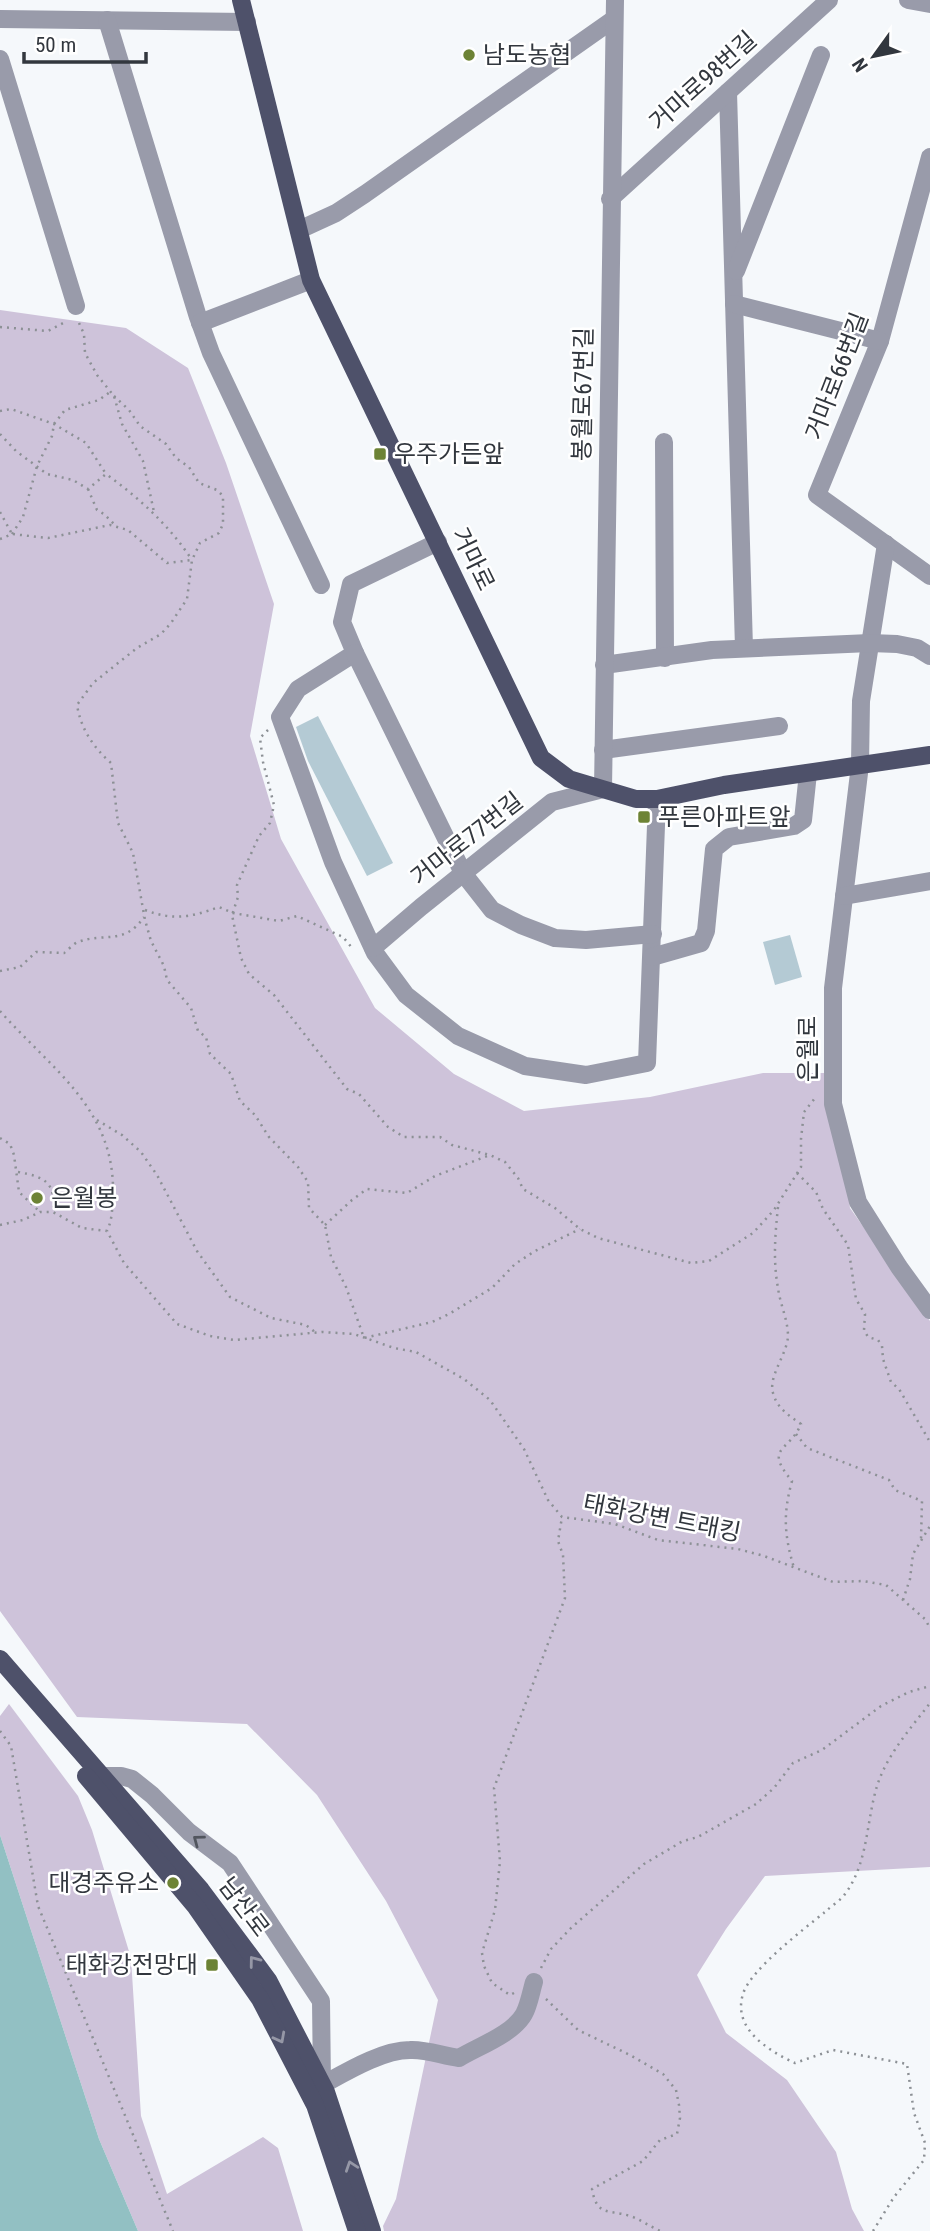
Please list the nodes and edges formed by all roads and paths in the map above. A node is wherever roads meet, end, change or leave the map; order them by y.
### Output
1 (242, 0) edge
2 (615, 0) edge
3 (829, 0) edge
4 (908, 0) edge
5 (930, 4) edge
6 (0, 19) edge
7 (614, 19) junction
8 (107, 20) junction
9 (247, 22) junction
10 (821, 55) dead end
11 (0, 59) edge
12 (728, 92) junction
13 (930, 157) edge
14 (610, 199) junction
15 (299, 230) junction
16 (733, 278) junction
17 (311, 280) junction
18 (734, 304) junction
19 (76, 306) junction
20 (200, 323) junction
21 (0, 327) edge
22 (880, 341) junction
23 (112, 394) junction
24 (0, 411) edge
25 (54, 424) junction
26 (0, 434) edge
27 (664, 442) dead end
28 (37, 467) junction
29 (106, 474) junction
30 (88, 489) junction
31 (0, 513) edge
32 (155, 515) junction
33 (115, 526) junction
34 (12, 534) junction
35 (0, 539) edge
36 (438, 542) junction
37 (886, 544) junction
38 (192, 560) junction
39 (930, 576) edge
40 (321, 585) dead end
41 (870, 643) junction
42 (744, 648) junction
43 (355, 653) junction
44 (930, 656) edge
45 (665, 658) junction
46 (604, 665) junction
47 (280, 717) junction
48 (779, 726) dead end
49 (603, 750) junction
50 (930, 755) edge
51 (860, 765) junction
52 (808, 773) junction
53 (603, 789) junction
54 (657, 799) junction
55 (463, 873) junction
56 (930, 881) edge
57 (844, 895) junction
58 (145, 910) junction
59 (233, 913) junction
60 (145, 920) junction
61 (653, 934) junction
62 (373, 948) junction
63 (652, 957) junction
64 (0, 971) edge
65 (0, 1011) edge
66 (832, 1073) junction
67 (97, 1120) junction
68 (0, 1138) edge
69 (490, 1155) junction
70 (18, 1172) junction
71 (797, 1173) junction
72 (778, 1204) junction
73 (40, 1212) junction
74 (53, 1212) junction
75 (0, 1225) edge
76 (326, 1225) junction
77 (580, 1228) junction
78 (107, 1231) junction
79 (930, 1310) edge
80 (317, 1333) junction
81 (364, 1338) junction
82 (796, 1434) junction
83 (930, 1442) edge
84 (562, 1517) junction
85 (930, 1527) edge
86 (921, 1540) junction
87 (794, 1567) junction
88 (903, 1600) junction
89 (930, 1629) edge
90 (0, 1659) edge
91 (0, 1674) edge
92 (930, 1685) edge
93 (930, 1703) edge
94 (0, 1731) edge
95 (102, 1776) junction
96 (534, 1982) junction
97 (322, 2085) junction
98 (173, 2231) edge
99 (357, 2231) edge
100 (372, 2231) edge
101 (661, 2231) edge
102 (873, 2231) edge

1 - 9 main road, 거마로
2 - 7 street, 봉월로67번길
3 - 12 street, 거마로98번길
4 - 5 street
6 - 8 street
7 - 14 street, 봉월로67번길
7 - 15 street
8 - 9 street
8 - 20 street
9 - 15 main road, 거마로
10 - 16 street
11 - 19 street
12 - 14 street, 거마로98번길
12 - 16 street
13 - 22 street, 거마로66번길
14 - 46 street, 봉월로67번길
15 - 17 main road, 거마로
16 - 18 street
17 - 20 street
17 - 36 main road, 거마로
18 - 22 street
18 - 42 street
19 - 21 path
19 - 23 path
20 - 40 street
22 - 37 street, 거마로66번길
23 - 25 path
23 - 32 path
23 - 38 path
24 - 25 path
25 - 28 path
25 - 29 path
26 - 28 path
27 - 45 street
28 - 30 path
28 - 34 path
29 - 30 path
29 - 32 path
30 - 33 path
31 - 34 path
32 - 38 path
33 - 34 path
33 - 38 path
34 - 35 path
36 - 43 street
36 - 53 main road, 거마로
37 - 39 street, 거마로66번길
37 - 41 street, 은월로
38 - 58 path
41 - 42 street
41 - 44 street
41 - 51 street, 은월로
42 - 45 street
43 - 47 street
43 - 55 street
45 - 46 street
46 - 49 street, 봉월로67번길
47 - 59 path
47 - 62 street
48 - 49 street
49 - 53 street, 봉월로67번길
50 - 51 main road, 거마로
51 - 52 main road, 거마로
51 - 57 street, 은월로
52 - 54 main road, 거마로
52 - 63 street
53 - 54 main road, 거마로
53 - 55 street, 거마로77번길
54 - 61 street
55 - 61 street
55 - 62 street, 거마로77번길
56 - 57 street
57 - 66 street, 은월로
58 - 59 path
58 - 60 path
59 - 62 path
59 - 69 path
60 - 64 path
60 - 76 path
61 - 63 street
62 - 63 street
65 - 67 path
66 - 71 path
66 - 79 street, 은월로
67 - 78 path
67 - 80 path
68 - 70 path
69 - 76 path
69 - 77 path
70 - 73 path
70 - 74 path
71 - 72 path
71 - 83 path
72 - 77 path
72 - 82 path
73 - 74 path
73 - 75 path
74 - 78 path
76 - 81 path
77 - 81 path
78 - 80 path, 태화강변 트래킹
80 - 81 path, 태화강변 트래킹
81 - 84 path, 태화강변 트래킹
82 - 86 path
82 - 87 path
84 - 87 path, 태화강변 트래킹
84 - 96 path
85 - 86 path
86 - 88 path
87 - 88 path, 태화강변 트래킹
88 - 89 path, 태화강변 트래킹
90 - 95 main road, 남산로
91 -> 99 main road, 남산로
92 - 96 path
93 - 102 path
94 - 98 path
97 -> 95 main road, 남산로
97 -> 95 street
96 - 97 street
96 - 101 path
100 -> 97 main road, 남산로

